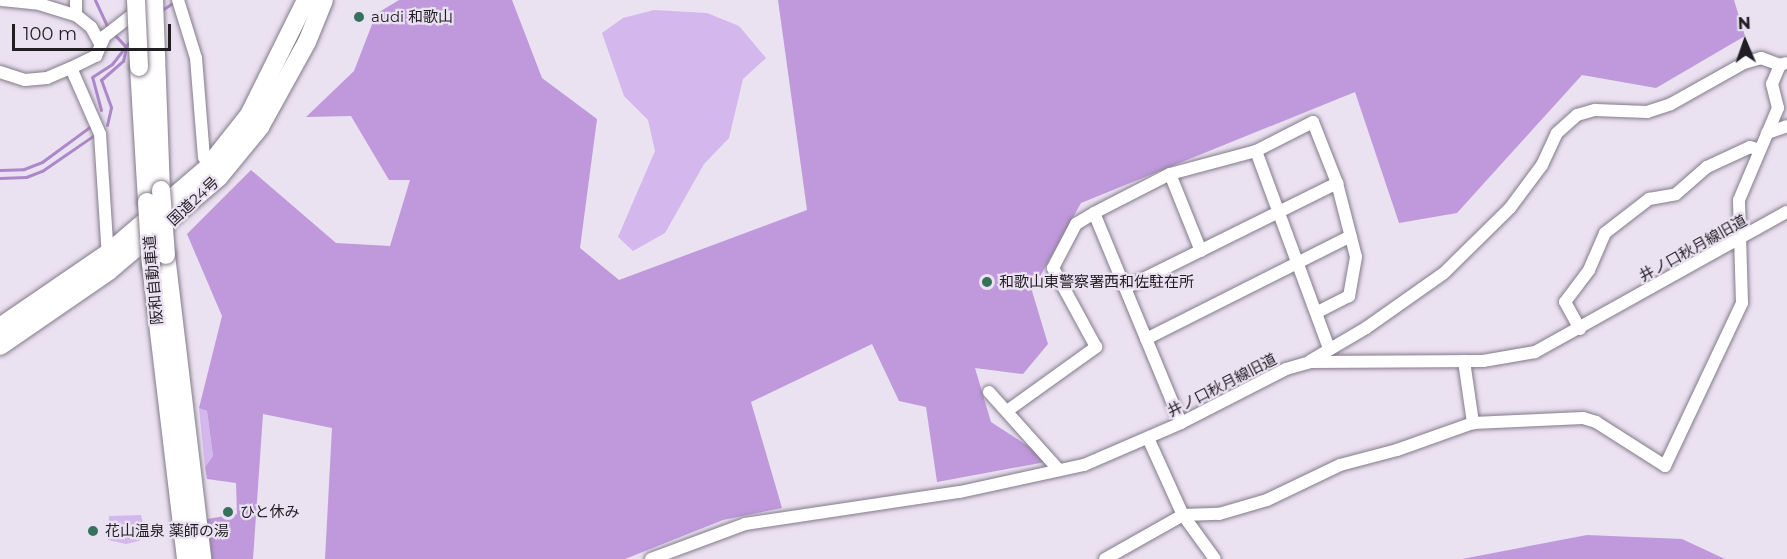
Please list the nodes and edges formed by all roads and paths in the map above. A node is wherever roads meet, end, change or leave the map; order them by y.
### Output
1 (2, 0) edge
2 (76, 0) edge
3 (136, 0) edge
4 (153, 0) edge
5 (306, 0) edge
6 (324, 0) edge
7 (180, 5) edge
8 (76, 15) junction
9 (103, 40) junction
10 (147, 63) junction
11 (1784, 64) edge
12 (71, 69) junction
13 (0, 72) edge
14 (1787, 126) edge
15 (1767, 133) junction
16 (1760, 150) junction
17 (1256, 151) junction
18 (213, 172) junction
19 (1170, 174) junction
20 (1337, 183) junction
21 (1787, 212) edge
22 (1094, 213) junction
23 (1277, 214) junction
24 (1352, 236) junction
25 (1740, 239) junction
26 (1201, 251) junction
27 (158, 260) junction
28 (108, 262) junction
29 (1297, 264) junction
30 (1125, 288) junction
31 (1317, 312) junction
32 (0, 327) edge
33 (1580, 328) junction
34 (1146, 339) junction
35 (0, 346) edge
36 (1329, 348) junction
37 (1464, 361) junction
38 (1310, 362) junction
39 (989, 392) dead end
40 (1007, 411) junction
41 (1181, 423) junction
42 (1473, 423) junction
43 (1148, 438) junction
44 (1059, 470) junction
45 (1183, 515) junction
46 (186, 559) edge
47 (202, 559) edge
48 (651, 559) edge
49 (1106, 559) edge
50 (1215, 559) edge

1 - 8 street
2 - 8 street
3 - 10 highway, 阪和自動車道, bridge
4 - 9 street
4 - 10 highway, 阪和自動車道
5 - 18 highway, 国道24号
6 - 18 highway, 国道24号
7 - 18 street
8 - 9 street
9 - 12 street
10 - 27 highway, 阪和自動車道, bridge
10 - 27 highway, 阪和自動車道, bridge
11 - 15 street
11 - 36 street
12 - 13 street
12 - 28 street
14 - 15 street
15 - 16 street
16 - 25 street
16 - 33 street
17 - 19 street
17 - 20 street
17 - 23 street
18 - 28 highway, 国道24号
19 - 22 street
19 - 26 street
20 - 23 street
20 - 24 street
21 - 25 street, 井ノ口秋月線旧道
22 - 30 street
22 - 40 street
23 - 26 street
23 - 29 street
24 - 29 street
24 - 31 street
25 - 33 street, 井ノ口秋月線旧道
25 - 42 street
26 - 30 street
27 - 46 highway, 阪和自動車道
27 - 47 highway, 阪和自動車道
28 - 32 highway, 国道24号
28 - 35 highway, 国道24号
29 - 31 street
29 - 34 street
30 - 34 street
31 - 36 street
33 - 37 street, 井ノ口秋月線旧道
34 - 41 street
36 - 38 street
37 - 38 street, 井ノ口秋月線旧道
37 - 42 street
38 - 41 street, 井ノ口秋月線旧道
39 - 40 street
40 - 44 street
41 - 43 street, 井ノ口秋月線旧道
42 - 45 street
43 - 44 street, 井ノ口秋月線旧道
43 - 45 street
44 - 48 street, 井ノ口秋月線旧道
45 - 49 street
45 - 50 street

